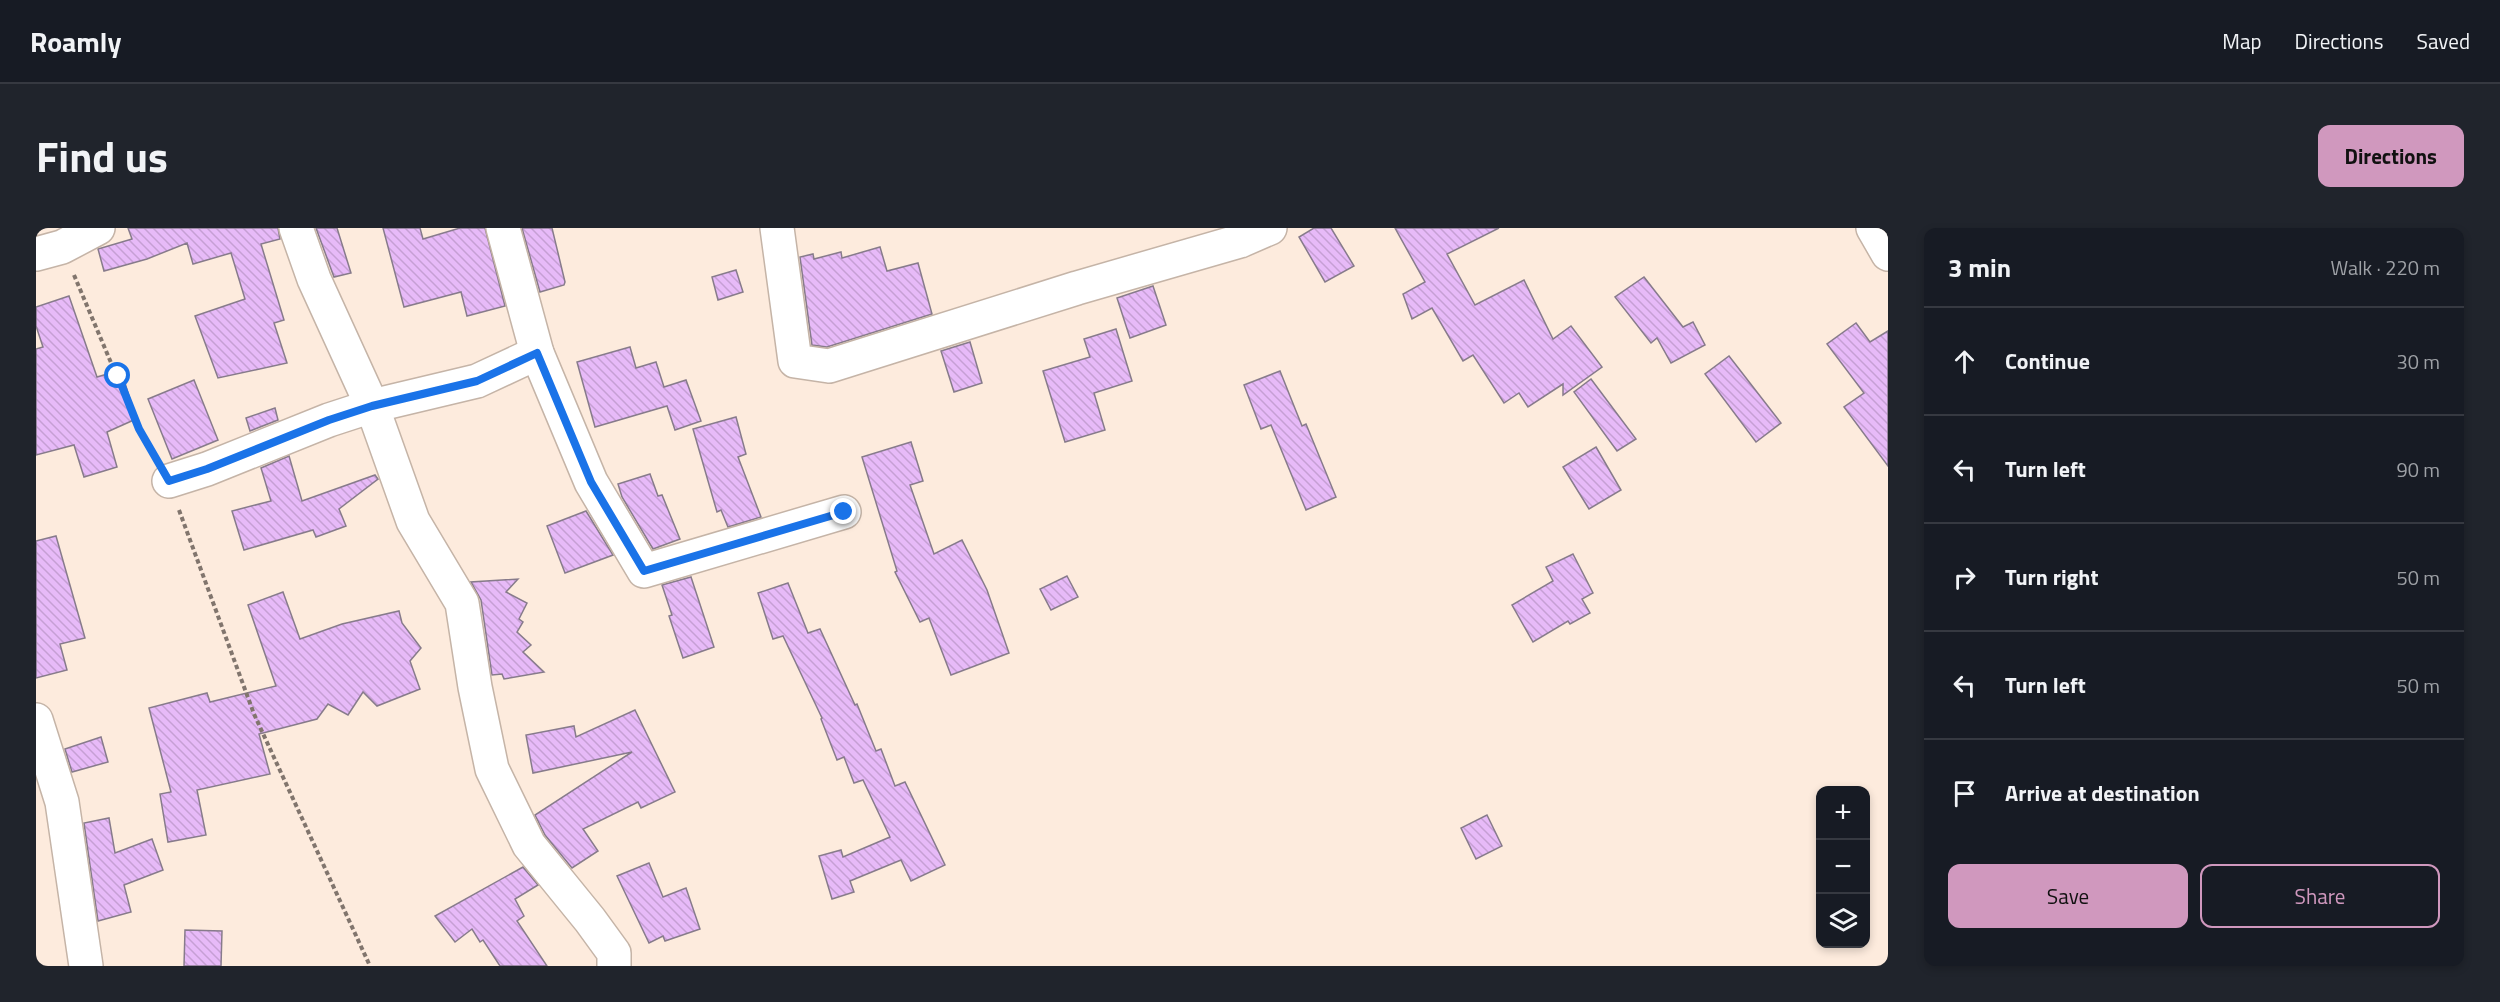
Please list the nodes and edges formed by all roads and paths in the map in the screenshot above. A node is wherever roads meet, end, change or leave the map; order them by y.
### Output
1 (98, 228) edge
2 (296, 228) edge
3 (503, 228) edge
4 (777, 228) edge
5 (1270, 228) edge
6 (1873, 228) edge
7 (49, 250) edge
8 (1888, 254) edge
9 (537, 353) junction
10 (372, 406) junction
11 (169, 481) junction
12 (844, 512) dead end
13 (36, 720) edge
14 (86, 966) edge
15 (370, 966) edge
16 (614, 966) edge

1 - 7 street
2 - 10 street
3 - 9 street
4 - 5 street
6 - 8 street
7 - 11 path
9 - 10 street
9 - 12 street
10 - 11 street
10 - 16 street
11 - 15 path
13 - 14 street

